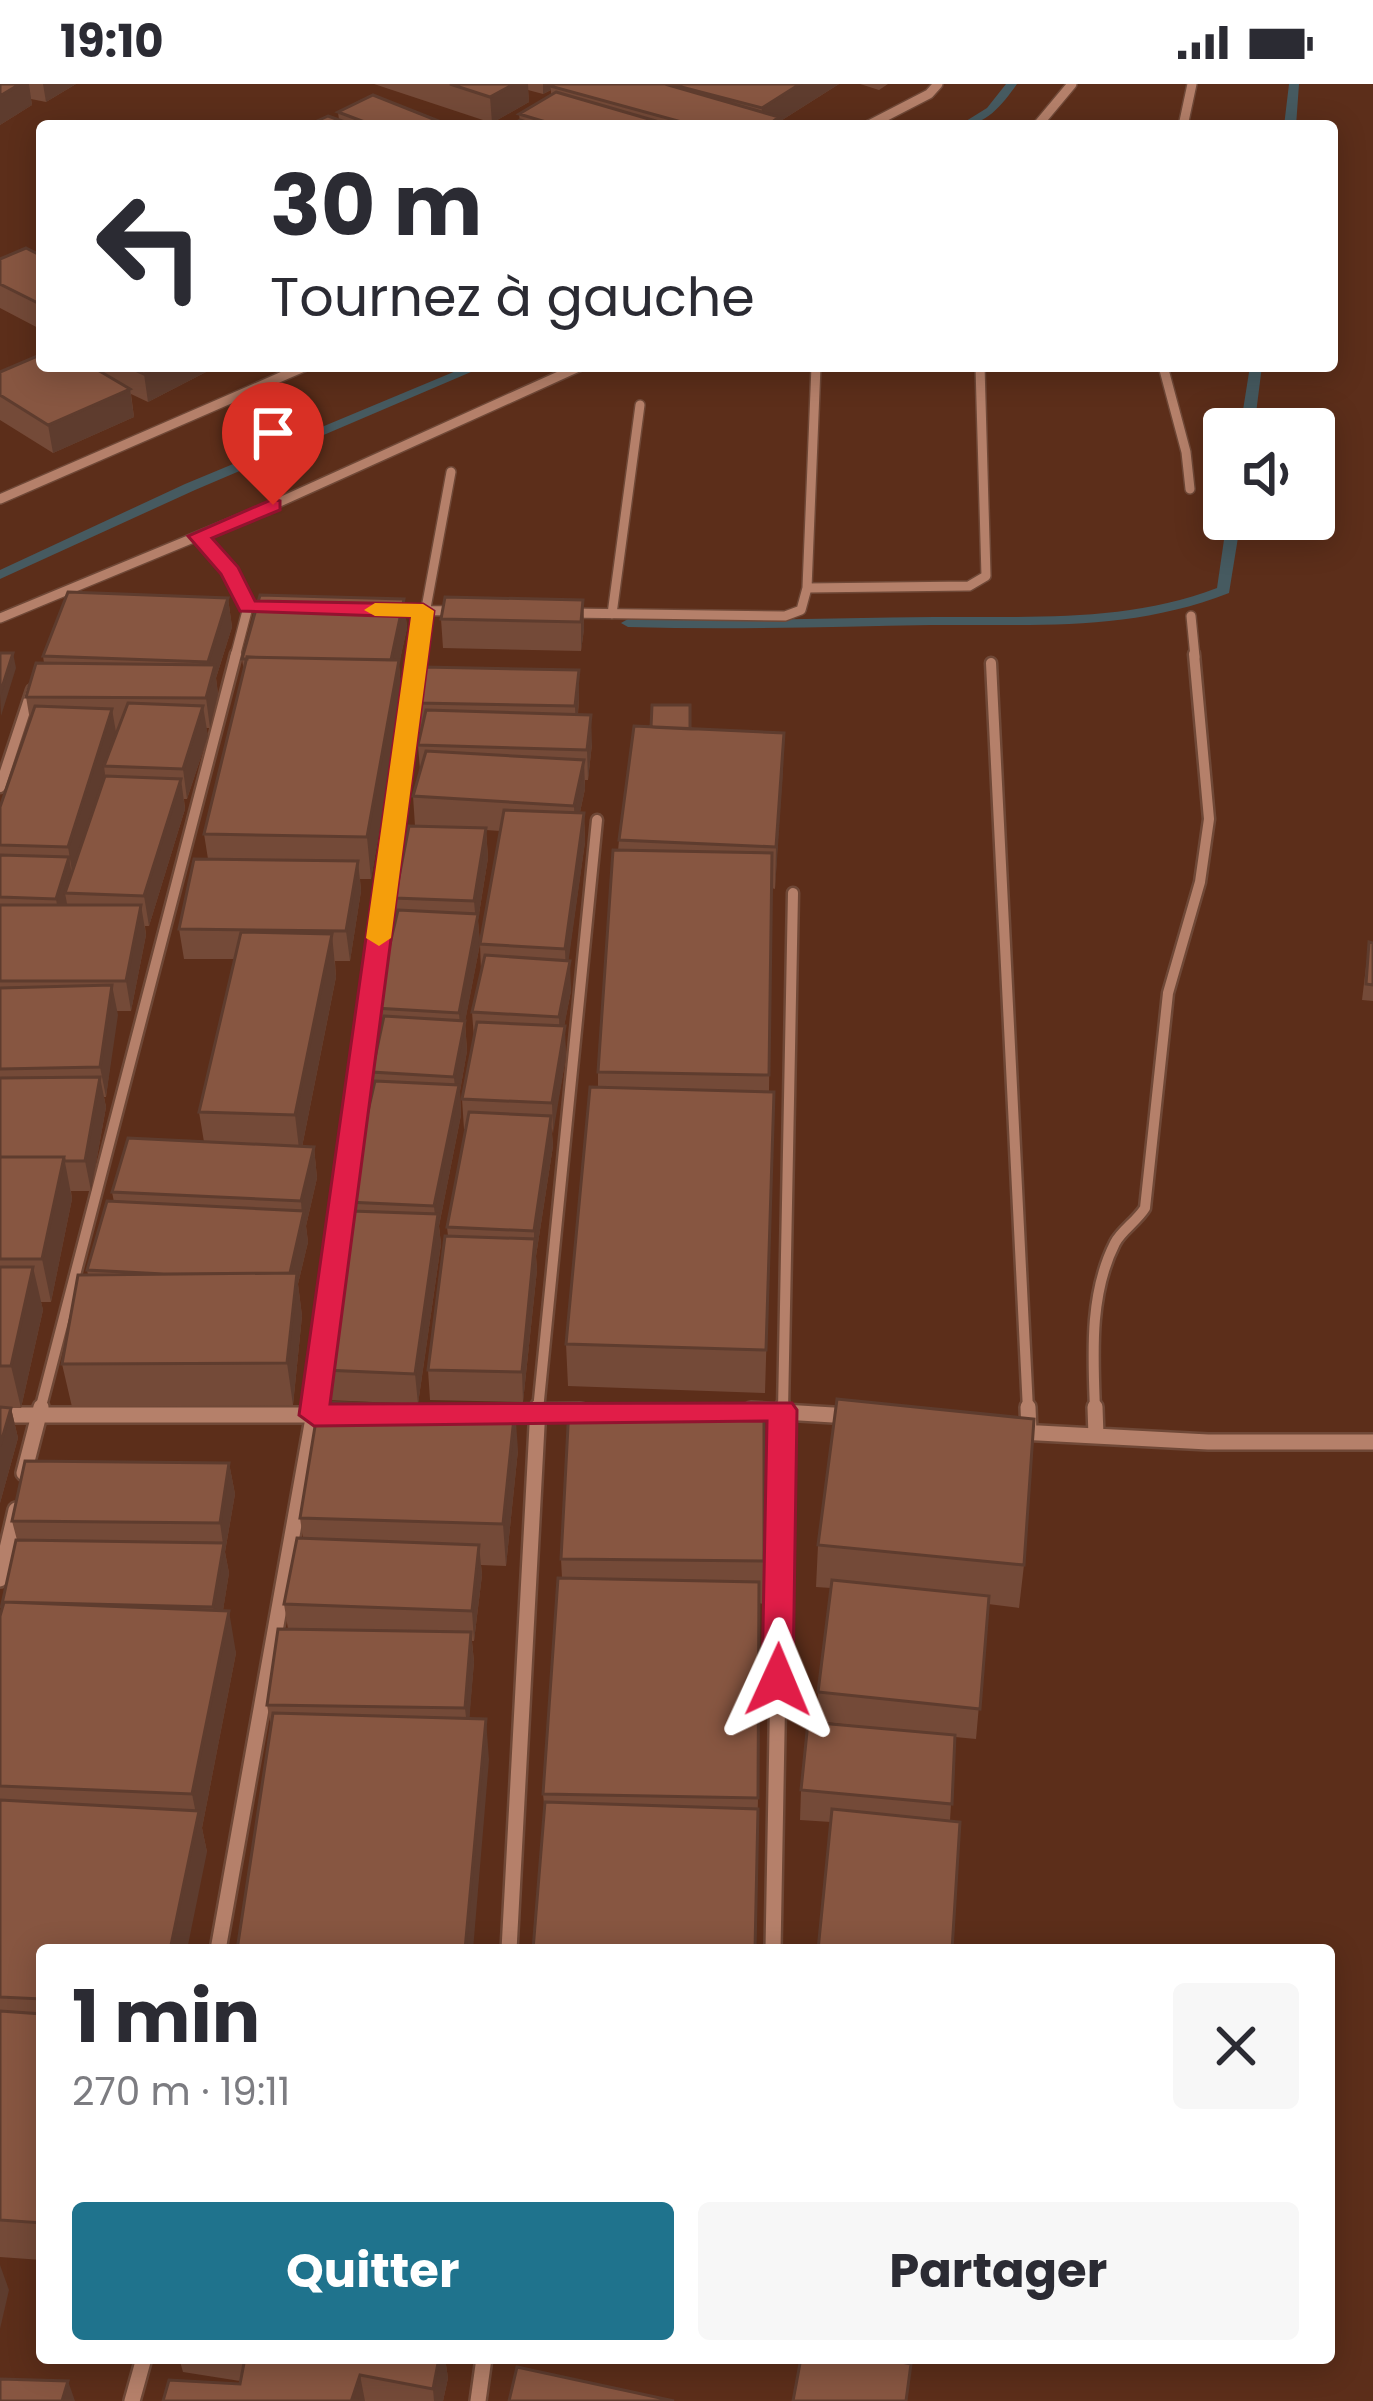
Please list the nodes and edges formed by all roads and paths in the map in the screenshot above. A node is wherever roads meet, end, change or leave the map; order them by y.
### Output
1 (938, 84) edge
2 (1072, 84) edge
3 (1192, 84) edge
4 (879, 120) edge
5 (1042, 120) edge
6 (1184, 120) edge
7 (292, 372) edge
8 (567, 372) edge
9 (816, 372) edge
10 (980, 372) edge
11 (1165, 372) edge
12 (640, 405) dead end
13 (451, 472) dead end
14 (1190, 489) dead end
15 (0, 499) edge
16 (199, 536) junction
17 (807, 588) junction
18 (248, 607) junction
19 (269, 608) edge
20 (379, 610) edge
21 (423, 611) junction
22 (470, 612) edge
23 (565, 613) edge
24 (612, 614) junction
25 (1191, 616) dead end
26 (0, 618) edge
27 (991, 663) dead end
28 (33, 688) edge
29 (0, 787) edge
30 (597, 820) dead end
31 (794, 893) dead end
32 (782, 1410) junction
33 (538, 1411) junction
34 (605, 1411) edge
35 (738, 1411) edge
36 (471, 1412) edge
37 (0, 1414) edge
38 (38, 1414) junction
39 (314, 1415) junction
40 (336, 1415) edge
41 (872, 1418) edge
42 (1006, 1430) edge
43 (1029, 1432) junction
44 (1096, 1436) junction
45 (1373, 1442) edge
46 (0, 1579) edge
47 (219, 1944) edge
48 (509, 1944) edge
49 (773, 1944) edge
50 (141, 2364) edge
51 (483, 2364) edge
52 (132, 2401) edge
53 (478, 2401) edge

1 - 4 street
2 - 5 street
3 - 6 street
7 - 15 street
8 - 16 street
9 - 17 street
10 - 17 street
11 - 14 street
12 - 24 street
13 - 21 street
16 - 18 street
16 - 26 street
17 - 24 street
18 - 19 street
18 - 38 street
20 - 21 street
21 - 22 street
21 - 39 street
23 - 24 street
25 - 44 street
27 - 43 street
28 - 29 street
30 - 33 street
31 - 32 street
32 - 35 street
32 - 41 street
32 - 49 street
33 - 34 street
33 - 36 street
33 - 48 street
37 - 38 street
38 - 39 street
38 - 46 street
39 - 40 street
39 - 47 street
42 - 43 street
43 - 44 street
44 - 45 street
50 - 52 street
51 - 53 street

